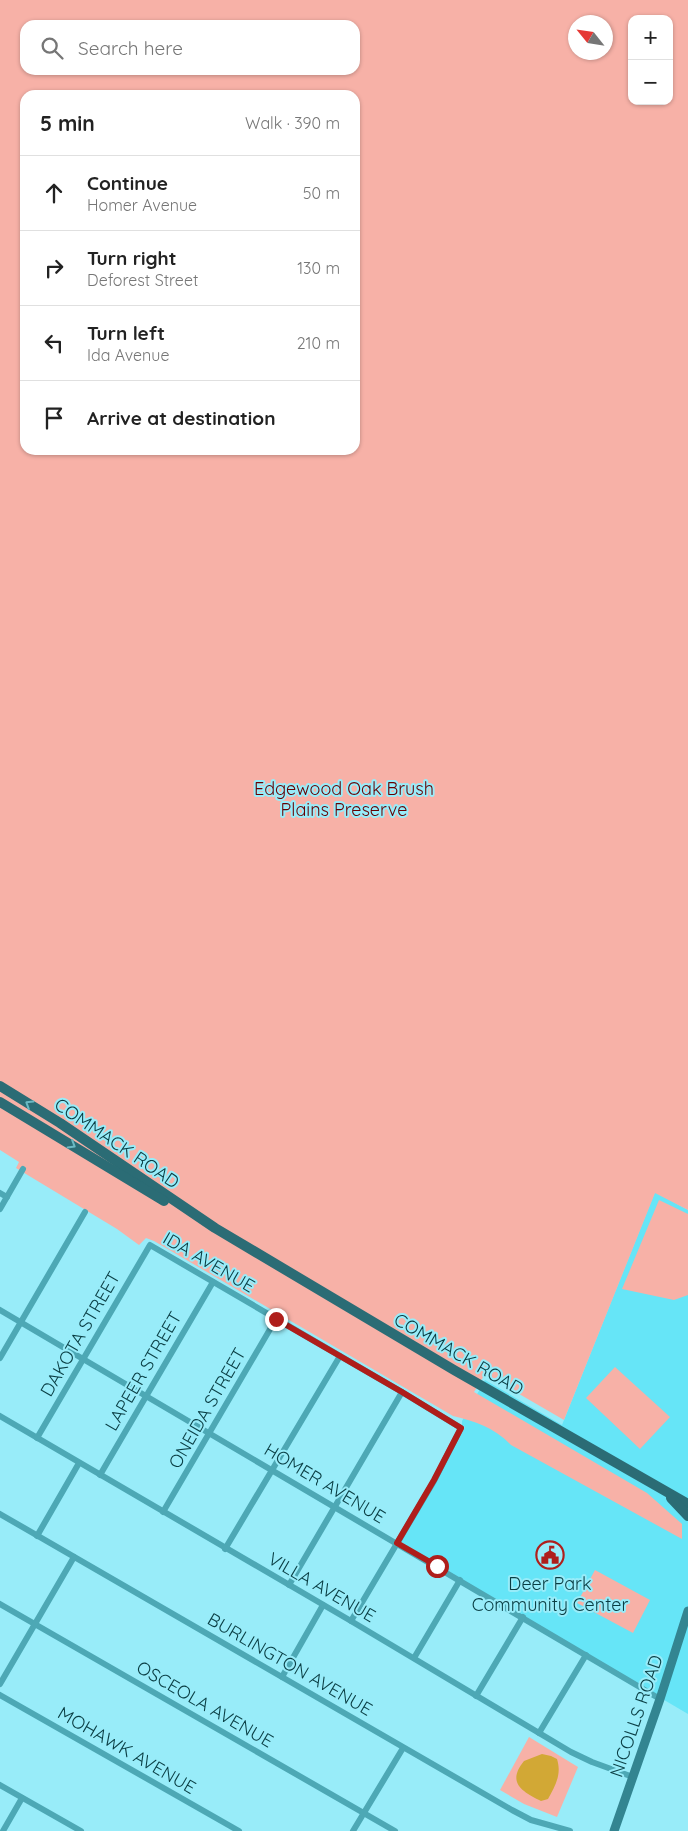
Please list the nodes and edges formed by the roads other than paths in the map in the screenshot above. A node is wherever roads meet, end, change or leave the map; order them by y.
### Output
1 (0, 1086) edge
2 (0, 1102) edge
3 (23, 1169) dead end
4 (0, 1193) edge
5 (7, 1197) junction
6 (0, 1209) edge
7 (85, 1212) dead end
8 (215, 1228) junction
9 (150, 1245) joint
10 (213, 1282) junction
11 (0, 1310) edge
12 (276, 1319) junction
13 (21, 1322) junction
14 (340, 1356) junction
15 (0, 1358) edge
16 (83, 1359) junction
17 (402, 1392) junction
18 (146, 1396) junction
19 (0, 1416) edge
20 (210, 1433) junction
21 (37, 1438) junction
22 (79, 1463) junction
23 (273, 1470) junction
24 (100, 1475) junction
25 (667, 1493) junction
26 (688, 1504) edge
27 (335, 1506) junction
28 (163, 1512) junction
29 (0, 1514) edge
30 (688, 1516) edge
31 (37, 1536) junction
32 (397, 1543) junction
33 (225, 1548) junction
34 (74, 1557) junction
35 (460, 1580) junction
36 (289, 1585) junction
37 (0, 1604) edge
38 (323, 1605) junction
39 (688, 1611) edge
40 (523, 1617) junction
41 (351, 1621) junction
42 (35, 1624) junction
43 (586, 1655) junction
44 (414, 1658) junction
45 (282, 1677) junction
46 (0, 1684) edge
47 (0, 1695) edge
48 (476, 1696) junction
49 (660, 1699) junction
50 (539, 1733) junction
51 (403, 1748) junction
52 (633, 1777) junction
53 (0, 1785) edge
54 (22, 1798) junction
55 (364, 1813) junction
56 (3, 1831) edge
57 (80, 1831) edge
58 (239, 1831) edge
59 (354, 1831) edge
60 (395, 1831) edge
61 (570, 1831) edge
62 (614, 1831) edge

8 -> 1 main road, COMMACK ROAD
2 -> 8 main road, COMMACK ROAD
3 - 5 street
4 - 5 street
5 - 6 street
7 - 13 street
8 - 25 main road, COMMACK ROAD
9 - 10 street, IDA AVENUE
9 - 16 street, DAKOTA STREET
10 - 12 street, IDA AVENUE
10 - 18 street, LAPEER STREET
11 - 13 street, HOMER AVENUE
12 - 14 street, IDA AVENUE
12 - 20 street, ONEIDA STREET
13 - 15 street
13 - 16 street, HOMER AVENUE
14 - 17 street, IDA AVENUE
14 - 23 street
16 - 18 street, HOMER AVENUE
16 - 21 street, DAKOTA STREET
17 - 27 street
17 - 32 street, IDA AVENUE
18 - 20 street, HOMER AVENUE
18 - 24 street, LAPEER STREET
19 - 21 street, VILLA AVENUE
20 - 23 street, HOMER AVENUE
20 - 28 street, ONEIDA STREET
21 - 22 street, VILLA AVENUE
22 - 24 street, VILLA AVENUE
22 - 31 street
23 - 27 street, HOMER AVENUE
23 - 33 street
24 - 28 street, VILLA AVENUE
25 - 26 main road, COMMACK ROAD
25 - 30 main road
27 - 32 street, HOMER AVENUE
27 - 36 street
28 - 33 street, VILLA AVENUE
29 - 31 street, BURLINGTON AVENUE
31 - 34 street, BURLINGTON AVENUE
32 - 35 street, HOMER AVENUE
32 - 41 street
33 - 36 street, VILLA AVENUE
34 - 42 street
34 - 45 street, BURLINGTON AVENUE
35 - 40 street, HOMER AVENUE
35 - 44 street
36 - 38 street, VILLA AVENUE
37 - 42 street, OSCEOLA AVENUE
38 - 41 street, VILLA AVENUE
38 - 45 street
39 - 49 street, NICOLLS ROAD
40 - 43 street, HOMER AVENUE
40 - 48 street
41 - 44 street, VILLA AVENUE
42 - 46 street
42 - 55 street, OSCEOLA AVENUE
43 - 49 street, HOMER AVENUE
43 - 50 street
44 - 48 street, VILLA AVENUE
45 - 51 street, BURLINGTON AVENUE
47 - 58 street, MOHAWK AVENUE
48 - 50 street, VILLA AVENUE
49 - 52 street, NICOLLS ROAD
50 - 52 street, VILLA AVENUE
51 - 55 street
51 - 61 street, BURLINGTON AVENUE
52 - 62 street, NICOLLS ROAD
53 - 54 street
54 - 56 street
54 - 57 street
55 - 59 street
55 - 60 street, OSCEOLA AVENUE

